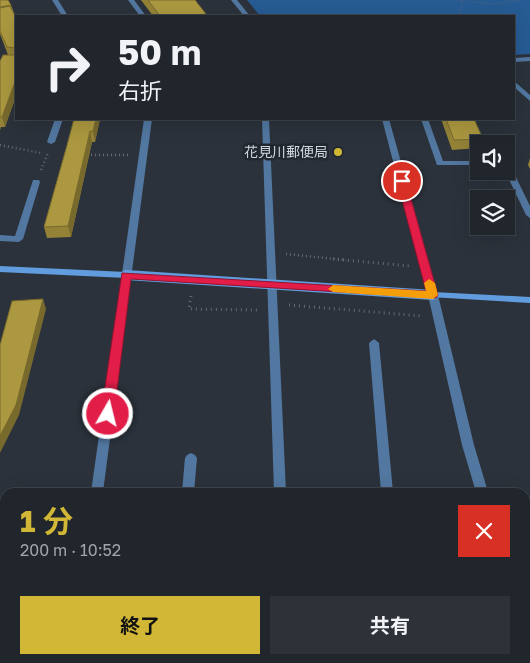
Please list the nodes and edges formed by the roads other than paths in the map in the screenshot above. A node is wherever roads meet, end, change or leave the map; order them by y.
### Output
1 (55, 0) edge
2 (131, 0) edge
3 (234, 0) edge
4 (64, 15) edge
5 (142, 15) edge
6 (246, 15) edge
7 (530, 59) edge
8 (515, 60) edge
9 (515, 84) edge
10 (530, 99) edge
11 (58, 120) edge
12 (148, 120) edge
13 (265, 120) edge
14 (385, 120) edge
15 (424, 120) edge
16 (51, 142) road end
17 (470, 163) edge
18 (513, 180) edge
19 (36, 182) road end
20 (530, 215) edge
21 (0, 238) edge
22 (0, 269) edge
23 (126, 275) junction
24 (433, 295) junction
25 (530, 300) edge
26 (374, 343) dead end
27 (191, 458) dead end
28 (98, 488) edge
29 (188, 488) edge
30 (280, 488) edge
31 (387, 488) edge
32 (481, 488) edge

1 - 4 street
2 - 5 street
3 - 6 street
7 - 8 street
9 - 10 street
11 - 16 street
12 - 23 street
13 - 30 street
14 - 24 street
15 - 17 street
18 - 20 street
19 - 21 street
22 - 23 street
23 - 24 street, bridge
23 - 28 street
24 - 25 street
24 - 32 street
26 - 31 street
27 - 29 street

